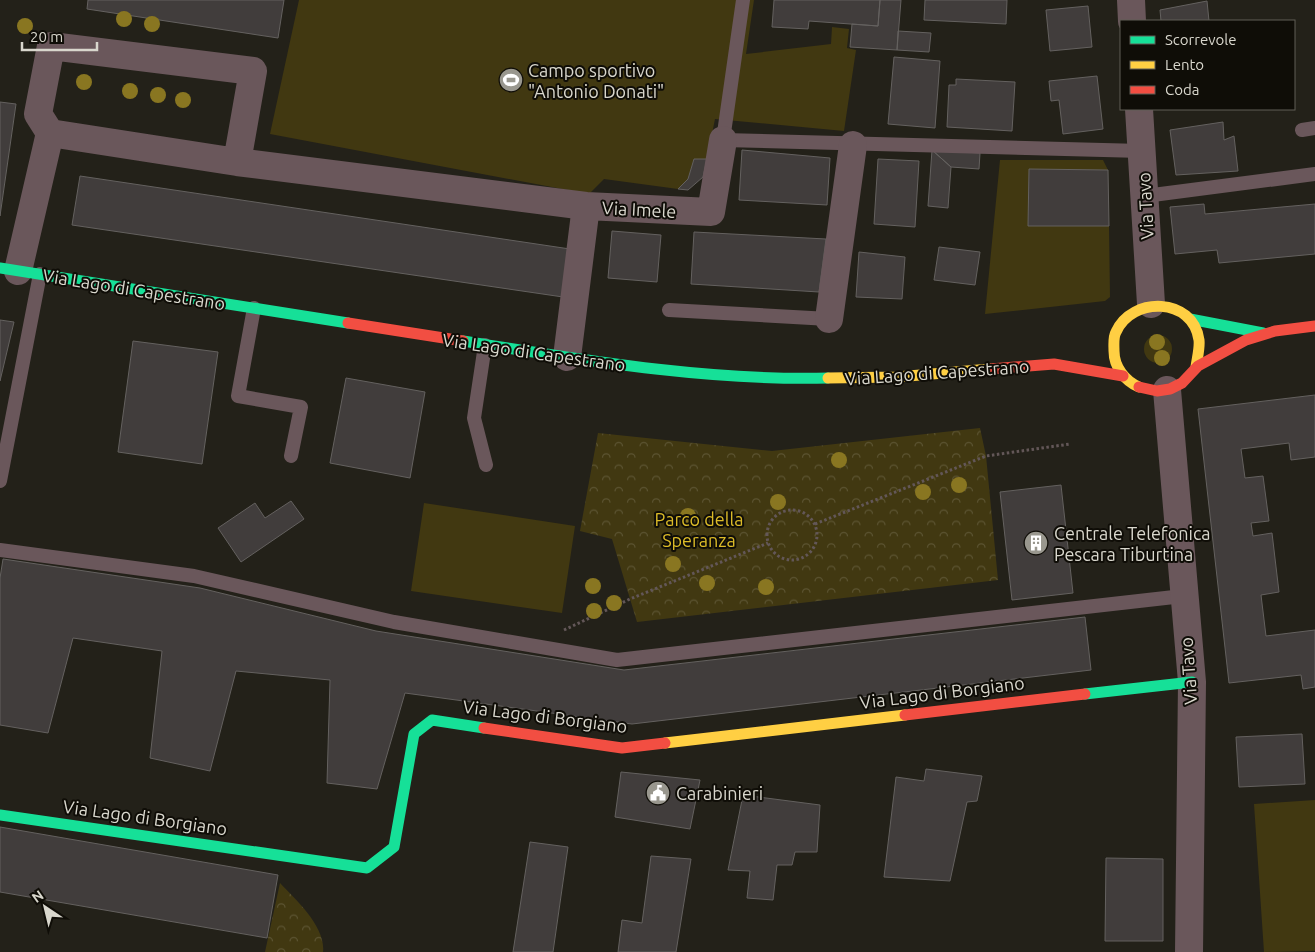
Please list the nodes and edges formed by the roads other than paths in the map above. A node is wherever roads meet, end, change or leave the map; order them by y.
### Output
1 (743, 0) edge
2 (1131, 0) edge
3 (1132, 20) edge
4 (1139, 110) edge
5 (50, 133) junction
6 (723, 140) junction
7 (852, 144) junction
8 (1142, 151) junction
9 (237, 162) junction
10 (1315, 174) edge
11 (1145, 196) junction
12 (586, 206) junction
13 (19, 271) edge
14 (1152, 304) junction
15 (254, 308) junction
16 (669, 310) dead end
17 (829, 319) joint
18 (1190, 319) junction
19 (1315, 326) edge
20 (1263, 334) junction
21 (1114, 336) junction
22 (1100, 344) dead end
23 (484, 345) junction
24 (1077, 355) dead end
25 (567, 357) junction
26 (1054, 364) junction
27 (1196, 367) junction
28 (1123, 376) junction
29 (1167, 390) junction
30 (291, 456) dead end
31 (486, 465) dead end
32 (0, 481) edge
33 (0, 550) edge
34 (1183, 596) junction
35 (1192, 682) junction
36 (0, 815) edge
37 (1189, 952) edge

1 - 6 lane
2 - 3 street
4 - 8 street, Via Tavo
5 - 9 street
5 - 9 street
5 - 13 street, Via Lago di Capestrano
6 - 7 lane
6 - 12 street, Via Imele
7 - 8 lane
7 - 17 street
8 - 11 street, Via Tavo
9 - 12 street
10 - 11 lane
11 - 14 street, Via Tavo
12 - 25 street, Via Imele
13 - 15 main road, Via Lago di Capestrano
13 - 32 lane
14 - 18 main road
14 - 21 main road
15 - 23 main road, Via Lago di Capestrano
15 - 30 lane
16 - 17 lane
18 - 20 main road
18 - 27 main road
19 - 20 main road
20 - 27 main road
21 - 22 main road
21 - 28 main road
23 - 25 main road, Via Lago di Capestrano
23 - 31 lane
24 - 26 main road, Via Lago di Capestrano
25 - 26 main road, Via Lago di Capestrano
26 - 28 main road, Via Lago di Capestrano
27 - 29 main road
28 - 29 main road
29 - 34 street, Via Tavo
33 - 34 lane
34 - 35 street, Via Tavo
35 - 36 main road, Via Lago di Borgiano
35 - 37 street, Via Tavo

